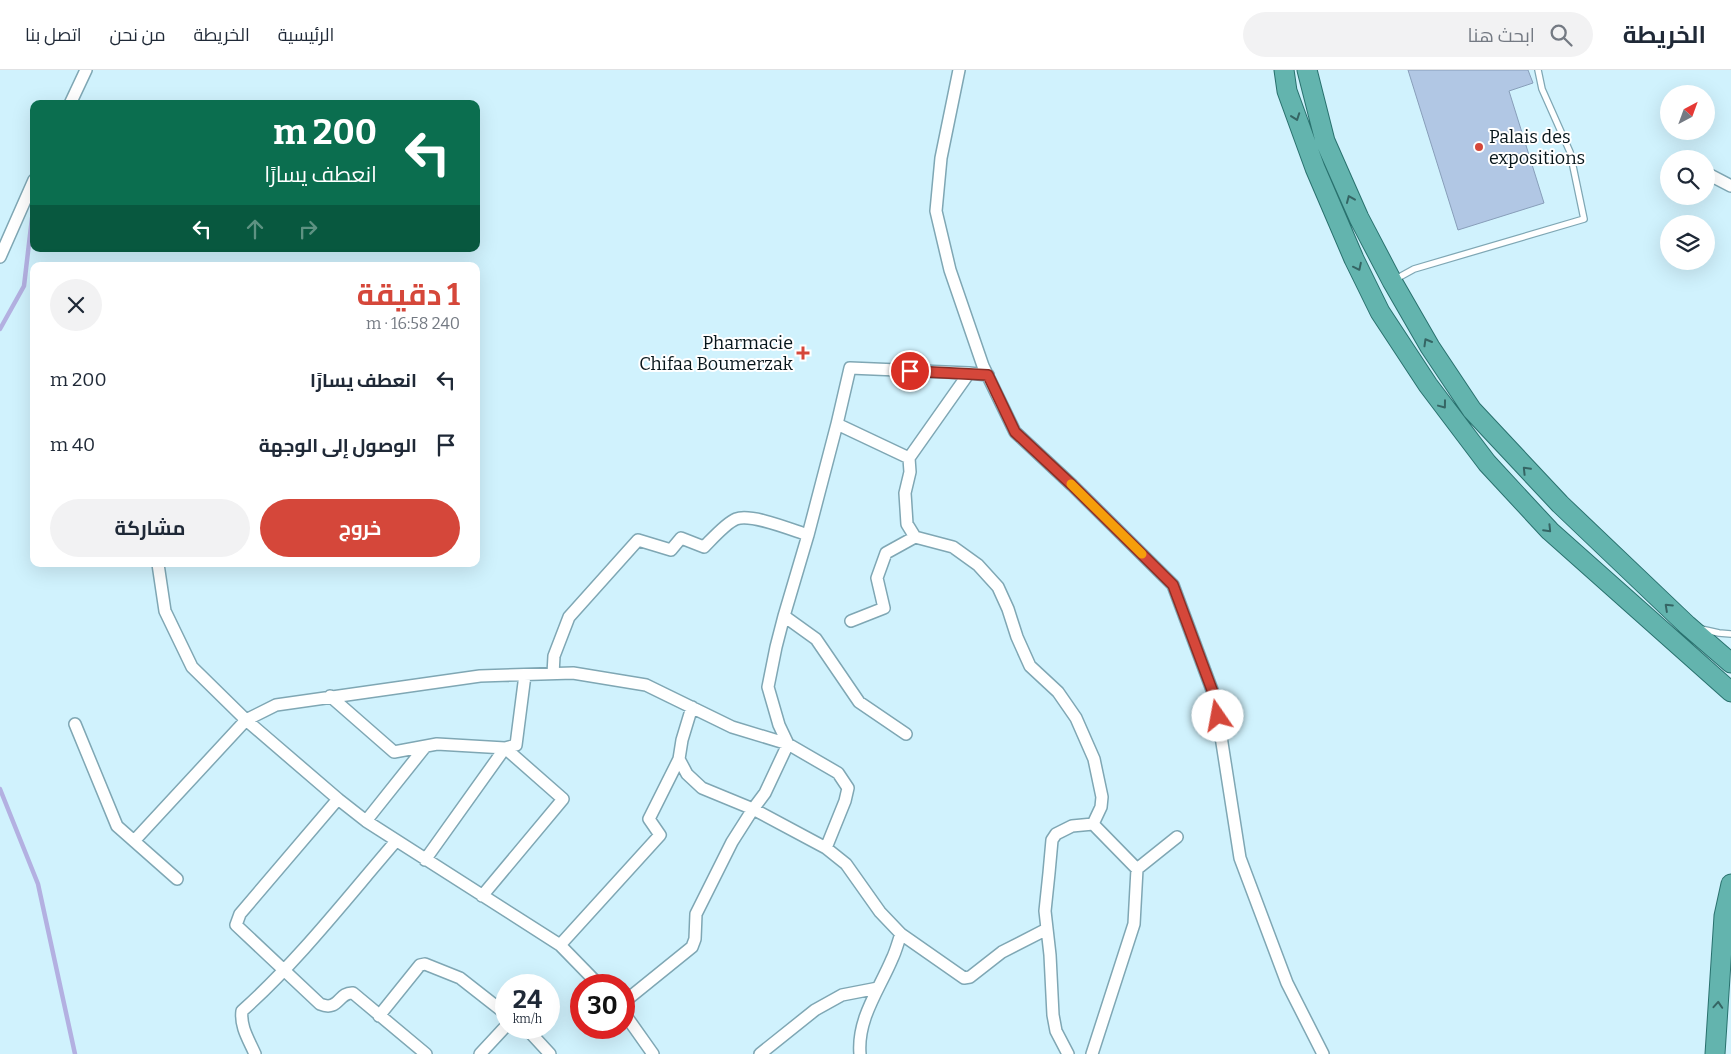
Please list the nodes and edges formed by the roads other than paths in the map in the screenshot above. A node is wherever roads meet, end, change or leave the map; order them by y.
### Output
1 (86, 70) edge
2 (959, 70) edge
3 (1284, 70) edge
4 (1307, 70) edge
5 (1538, 70) edge
6 (72, 100) edge
7 (1715, 178) edge
8 (1731, 186) edge
9 (30, 189) edge
10 (0, 257) edge
11 (1392, 281) junction
12 (969, 373) junction
13 (988, 375) junction
14 (837, 424) junction
15 (909, 458) junction
16 (808, 535) junction
17 (915, 537) junction
18 (158, 567) edge
19 (784, 616) junction
20 (851, 621) dead end
21 (1687, 625) junction
22 (1731, 634) edge
23 (1731, 663) edge
24 (553, 674) junction
25 (525, 675) junction
26 (1731, 692) edge
27 (330, 696) junction
28 (692, 706) junction
29 (246, 720) junction
30 (75, 724) dead end
31 (906, 734) dead end
32 (788, 744) junction
33 (425, 747) junction
34 (505, 748) junction
35 (679, 759) junction
36 (338, 799) junction
37 (753, 809) junction
38 (366, 821) junction
39 (1093, 824) junction
40 (1177, 836) dead end
41 (134, 841) junction
42 (396, 841) junction
43 (826, 848) junction
44 (426, 860) junction
45 (1137, 869) junction
46 (177, 879) dead end
47 (1731, 884) edge
48 (482, 896) junction
49 (1047, 929) junction
50 (901, 934) junction
51 (560, 945) junction
52 (284, 971) junction
53 (588, 974) edge
54 (878, 988) junction
55 (635, 993) edge
56 (495, 1005) edge
57 (379, 1016) junction
58 (635, 1029) edge
59 (495, 1038) edge
60 (536, 1039) edge
61 (255, 1054) edge
62 (426, 1054) edge
63 (480, 1054) edge
64 (550, 1054) edge
65 (653, 1054) edge
66 (760, 1054) edge
67 (860, 1054) edge
68 (1068, 1054) edge
69 (1092, 1054) edge
70 (1323, 1054) edge
71 (1715, 1054) edge

1 - 6 street
2 - 13 street
3 -> 26 highway
11 -> 4 highway
5 - 11 lane
7 - 8 street
9 - 10 street
21 -> 11 highway
12 - 13 street
12 - 14 street
12 - 15 street
13 - 70 street
14 - 15 street
14 - 16 street
15 - 17 street
16 - 19 street
16 - 24 street
17 - 20 street
17 - 39 street
18 - 29 street
19 - 31 street
19 - 32 street
21 - 22 lane
21 - 23 highway
24 - 25 street
24 - 28 street
25 - 27 street
25 - 34 street
27 - 29 street
27 - 33 street
28 - 32 street
28 - 35 street
29 - 36 street
29 - 41 street
30 - 41 street
32 - 37 street
32 - 43 street
33 - 34 street
33 - 38 street
34 - 44 street
34 - 48 street
35 - 37 street
35 - 51 street
36 - 38 street
36 - 52 street
37 - 43 street
37 - 55 street
38 - 42 street
39 - 45 street
39 - 49 street
40 - 45 street
41 - 46 street
42 - 44 street
42 - 52 street
43 - 50 street
44 - 48 street
45 - 69 street
71 -> 47 highway
48 - 51 street
49 - 50 street
49 - 68 street
50 - 54 street
51 - 53 street
52 - 57 street
52 - 61 street
54 - 66 street
54 - 67 street
56 - 57 street
57 - 62 street
58 - 65 street
59 - 63 street
60 - 64 street

